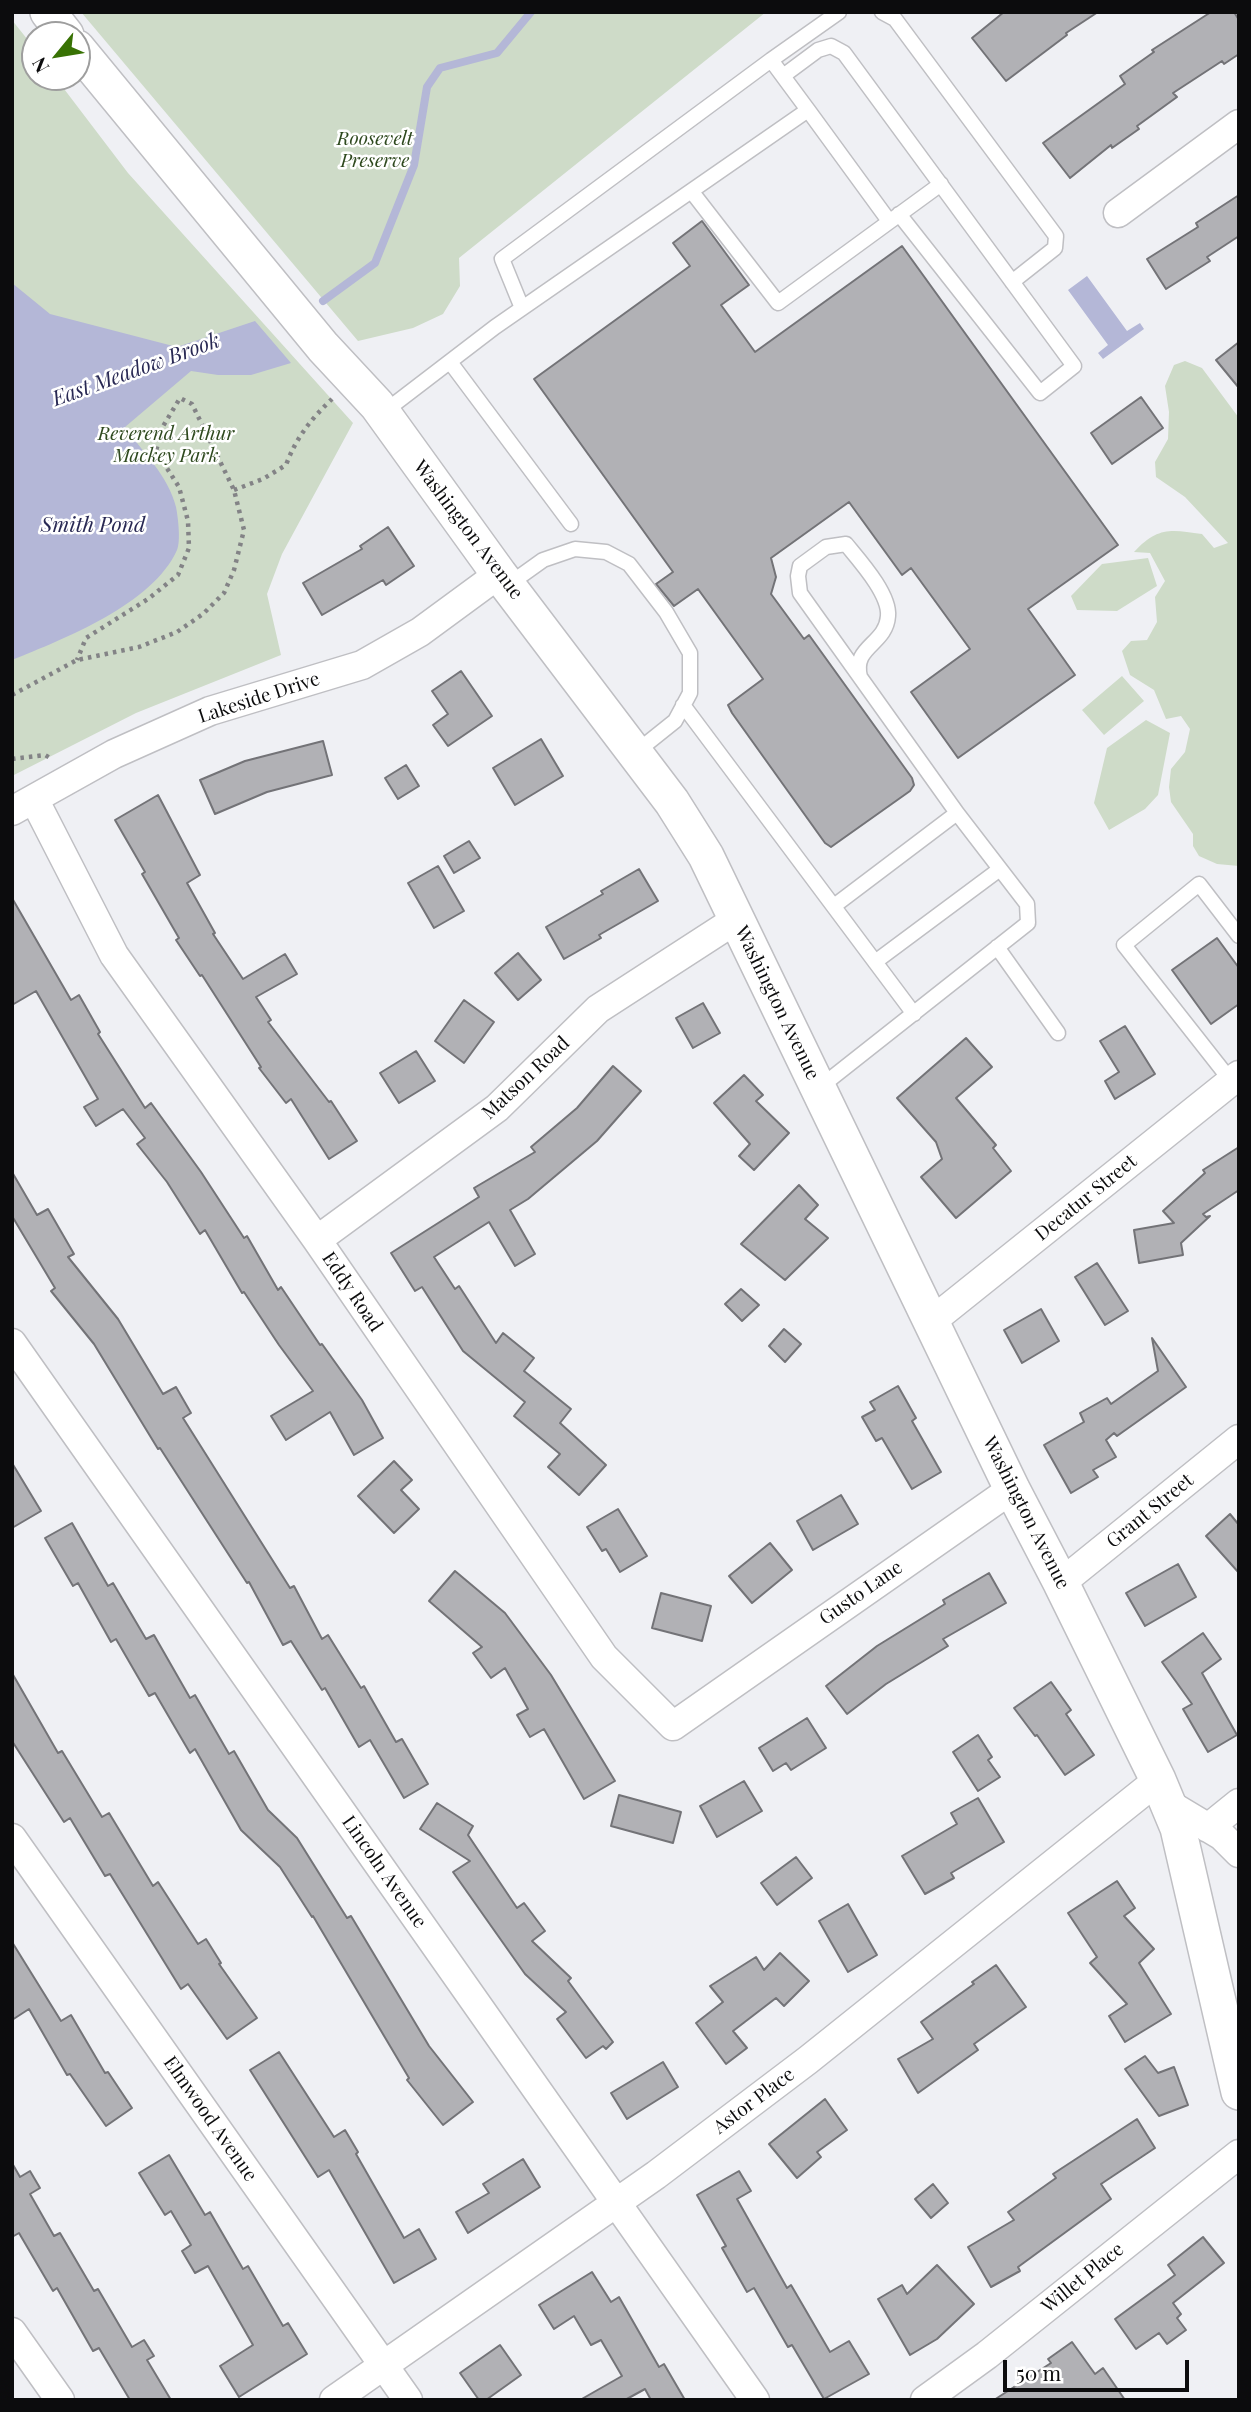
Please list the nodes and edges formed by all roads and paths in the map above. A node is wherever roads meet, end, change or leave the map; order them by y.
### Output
1 (839, 12) edge
2 (882, 12) edge
3 (771, 60) junction
4 (91, 65) edge
5 (783, 76) junction
6 (808, 110) junction
7 (1239, 124) edge
8 (941, 184) junction
9 (692, 191) junction
10 (1118, 213) dead end
11 (894, 217) junction
12 (1012, 282) junction
13 (522, 308) junction
14 (450, 362) junction
15 (352, 378) junction
16 (383, 413) junction
17 (234, 490) junction
18 (571, 524) dead end
19 (504, 580) junction
20 (77, 660) junction
21 (860, 677) junction
22 (12, 695) edge
23 (683, 705) junction
24 (635, 753) junction
25 (23, 805) edge
26 (957, 813) junction
27 (1000, 869) junction
28 (834, 906) junction
29 (737, 919) junction
30 (1239, 936) edge
31 (997, 947) junction
32 (876, 962) junction
33 (914, 1014) junction
34 (1058, 1033) dead end
35 (1235, 1078) edge
36 (819, 1088) junction
37 (317, 1240) junction
38 (932, 1321) junction
39 (12, 1343) edge
40 (1239, 1438) edge
41 (1012, 1489) junction
42 (1061, 1583) junction
43 (712, 1699) joint
44 (1163, 1792) junction
45 (1239, 1803) edge
46 (1208, 1828) junction
47 (12, 1838) edge
48 (1239, 1853) edge
49 (1239, 2092) edge
50 (1239, 2154) edge
51 (616, 2202) junction
52 (12, 2332) edge
53 (383, 2365) junction
54 (60, 2400) edge
55 (334, 2400) edge
56 (408, 2400) edge
57 (755, 2400) edge
58 (925, 2400) edge

1 - 3 lane
2 - 12 lane
3 - 5 lane
3 - 13 lane
4 - 15 street, Washington Avenue
5 - 6 lane
5 - 8 lane
6 - 9 lane
6 - 11 lane
7 - 10 street
8 - 11 lane
8 - 12 lane
9 - 11 lane
9 - 13 lane
11 - 12 lane
13 - 14 lane
14 - 16 lane
14 - 18 lane
15 - 16 street, Washington Avenue
15 - 17 path
16 - 19 street, Washington Avenue
17 - 20 path
17 - 20 path
19 - 23 lane
19 - 24 street, Washington Avenue
19 - 25 street, Lakeside Drive
20 - 22 path
21 - 21 lane
21 - 26 lane
23 - 24 lane
23 - 28 lane
24 - 29 street, Washington Avenue
25 - 37 street, Eddy Road
26 - 27 lane
26 - 28 lane
27 - 31 lane
27 - 32 lane
28 - 32 lane
29 - 36 street, Washington Avenue
29 - 37 street, Matson Road
30 - 35 lane
31 - 33 lane
31 - 34 lane
32 - 33 lane
33 - 36 lane
35 - 38 street, Decatur Street
36 - 38 street, Washington Avenue
37 - 43 street, Eddy Road
38 - 41 street, Washington Avenue
39 - 51 street, Lincoln Avenue
40 - 42 street, Grant Street
41 - 42 street, Washington Avenue
41 - 43 street, Gusto Lane
42 - 44 street, Washington Avenue
44 - 46 street
44 - 49 street, Washington Avenue
44 - 51 street, Astor Place
45 - 46 street
46 - 48 street
47 - 53 street, Elmwood Avenue
50 - 58 street, Willet Place
51 - 53 street, Astor Place
51 - 57 street, Lincoln Avenue
52 - 54 street
53 - 55 street, Astor Place
53 - 56 street, Elmwood Avenue

